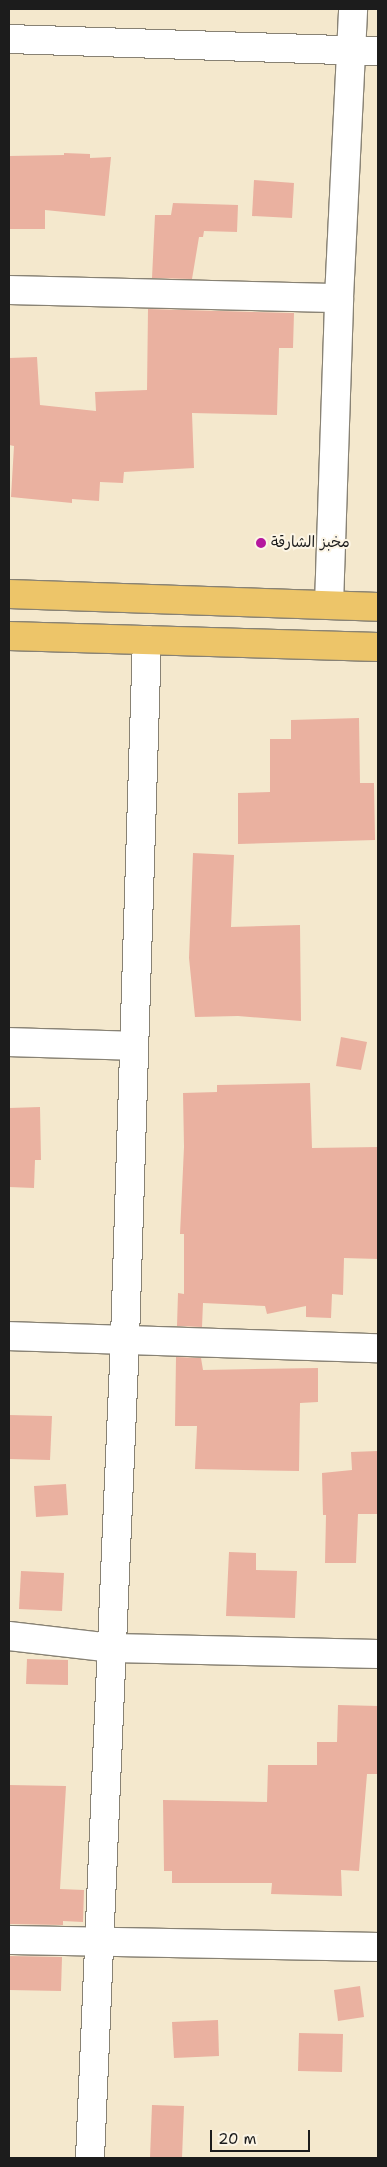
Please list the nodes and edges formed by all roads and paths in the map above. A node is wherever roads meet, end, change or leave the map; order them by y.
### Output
1 (353, 9) edge
2 (9, 39) edge
3 (365, 51) edge
4 (9, 290) edge
5 (339, 298) junction
6 (9, 594) edge
7 (329, 605) junction
8 (378, 607) edge
9 (9, 636) edge
10 (147, 640) junction
11 (378, 647) edge
12 (9, 1042) edge
13 (133, 1046) junction
14 (9, 1336) edge
15 (125, 1339) junction
16 (378, 1348) edge
17 (9, 1636) edge
18 (113, 1648) junction
19 (378, 1654) edge
20 (9, 1940) edge
21 (96, 1943) junction
22 (378, 1947) edge
23 (90, 2158) edge

1 - 3 street
2 - 3 street
3 - 5 street
4 - 5 street
5 - 7 street
6 - 7 main road
7 - 8 main road
9 - 10 main road
10 - 11 main road
10 - 13 street
12 - 13 street
13 - 15 street
14 - 15 street
15 - 16 street
15 - 18 street
17 - 18 street
18 - 19 street
18 - 21 street
20 - 21 street
21 - 22 street
21 - 23 street

